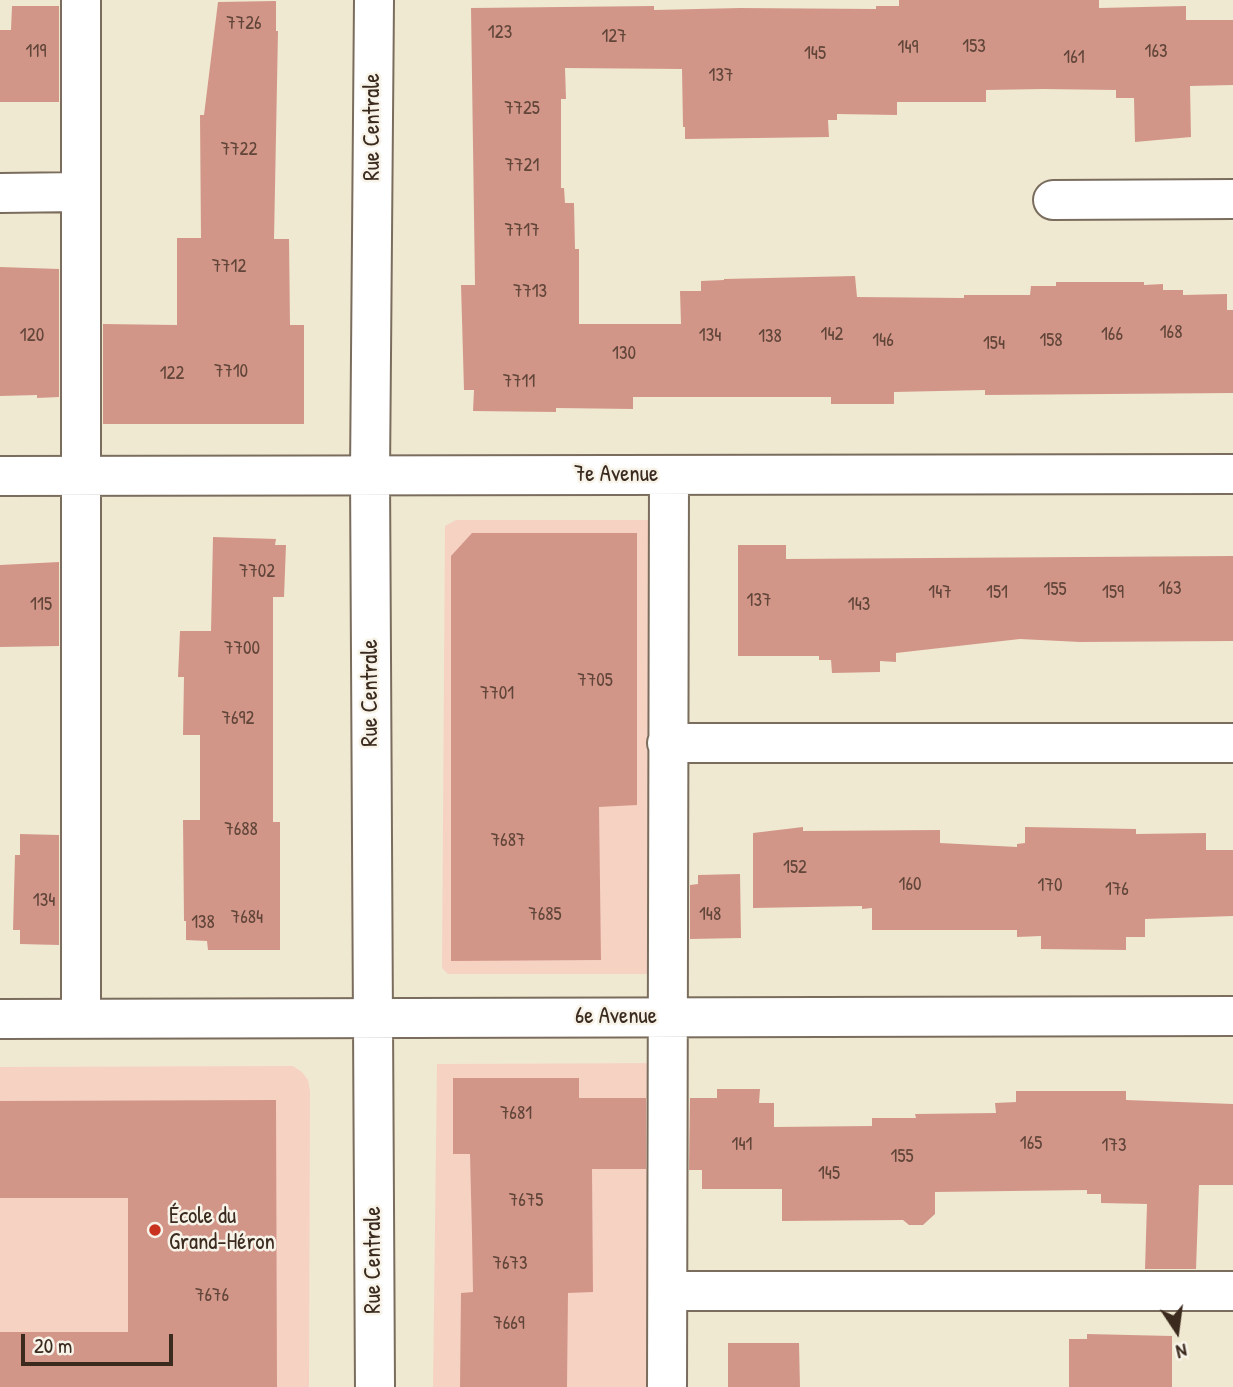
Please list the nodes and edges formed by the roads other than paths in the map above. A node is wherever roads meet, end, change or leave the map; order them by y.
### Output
1 (80, 0) edge
2 (374, 0) edge
3 (81, 192) junction
4 (0, 193) edge
5 (1233, 199) edge
6 (1053, 200) dead end
7 (370, 474) junction
8 (1233, 474) edge
9 (669, 475) junction
10 (0, 476) edge
11 (82, 476) junction
12 (667, 743) junction
13 (1233, 743) edge
14 (373, 1016) junction
15 (1233, 1016) edge
16 (667, 1017) junction
17 (81, 1018) junction
18 (0, 1019) edge
19 (668, 1290) junction
20 (1233, 1291) edge
21 (375, 1387) edge
22 (667, 1387) edge

1 - 3 street
2 - 7 street, Rue Centrale
3 - 4 street
3 - 11 street
5 - 6 street
7 - 9 street, 7e Avenue
7 - 11 street, 7e Avenue
7 - 14 street, Rue Centrale
8 - 9 street, 7e Avenue
9 - 12 street
10 - 11 street, 7e Avenue
11 - 17 street
12 - 13 street
12 - 16 street
14 - 16 street, 6e Avenue
14 - 17 street, 6e Avenue
14 - 21 street, Rue Centrale
15 - 16 street, 6e Avenue
16 - 19 street
17 - 18 street, 6e Avenue
19 - 20 street
19 - 22 street

